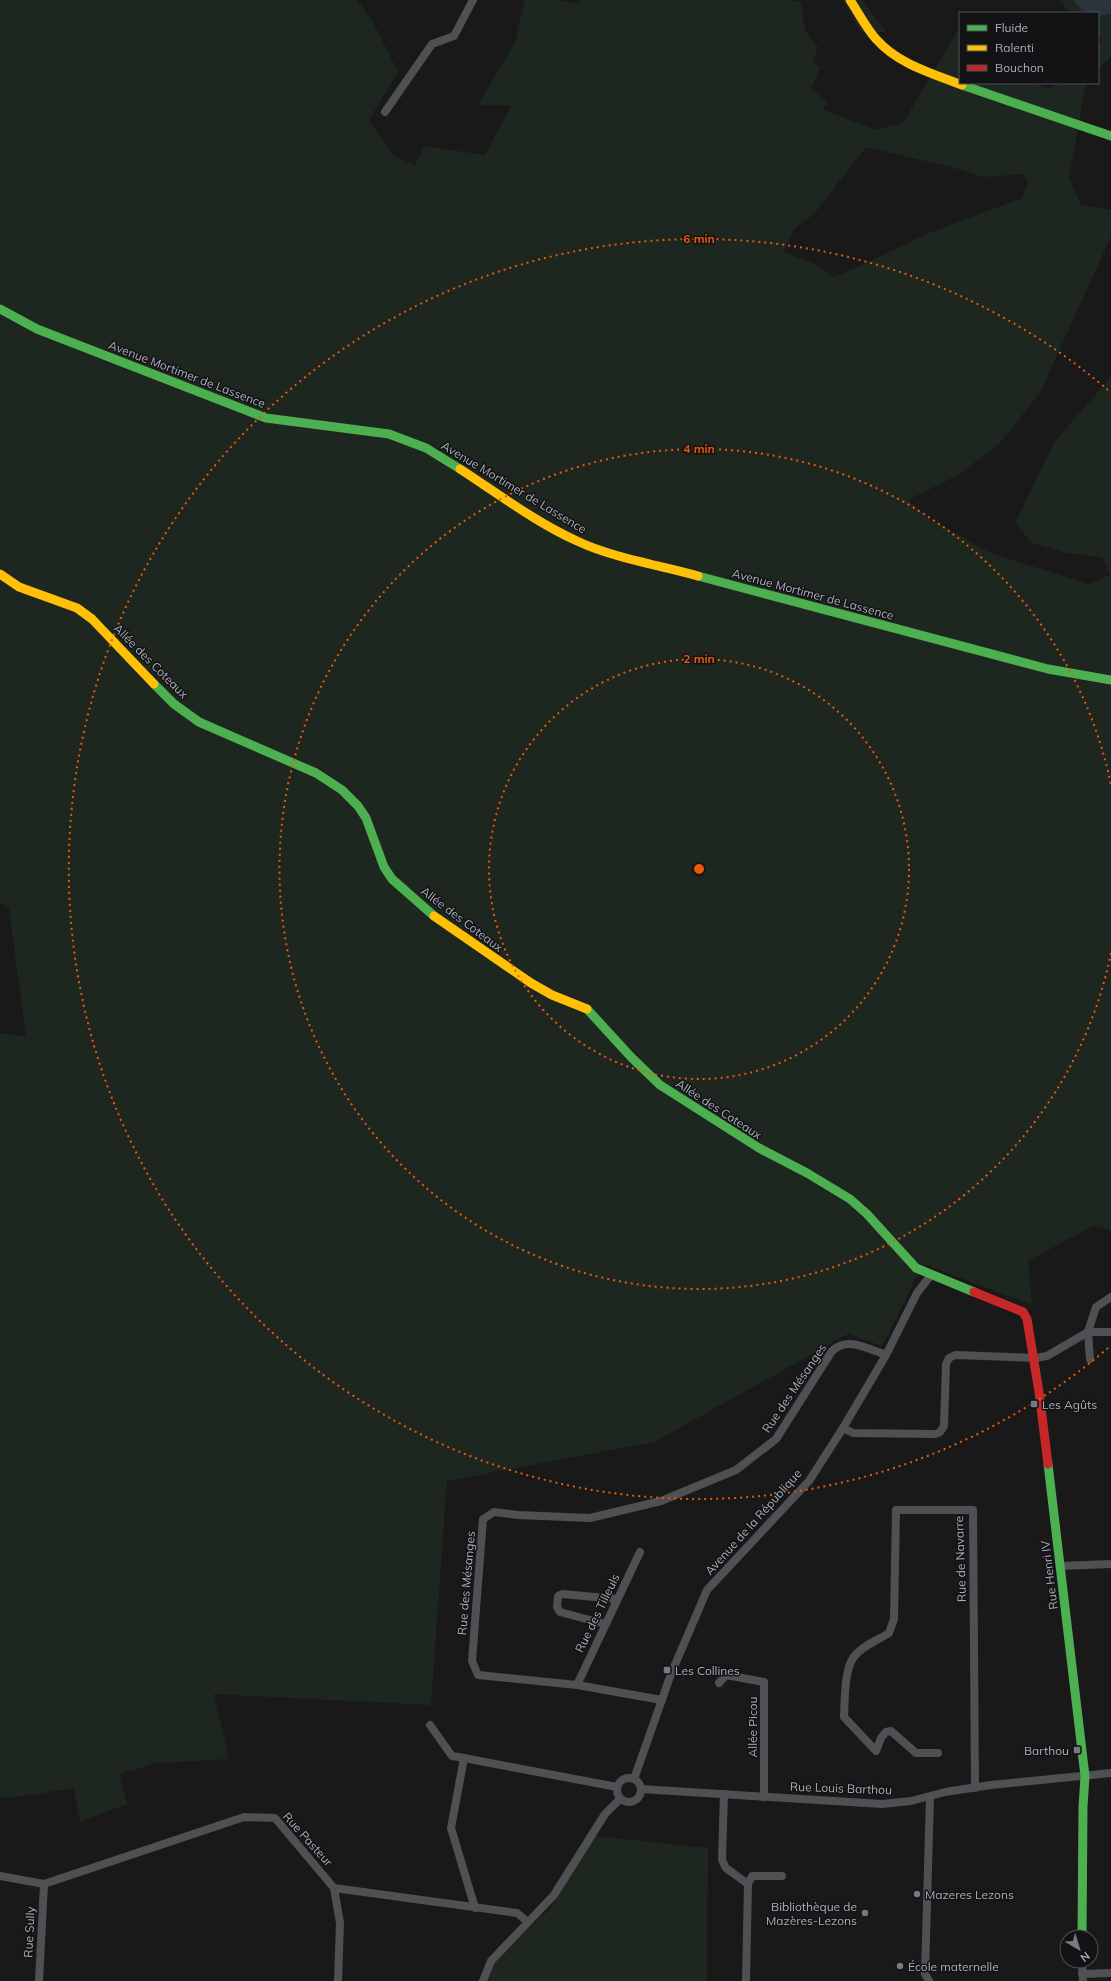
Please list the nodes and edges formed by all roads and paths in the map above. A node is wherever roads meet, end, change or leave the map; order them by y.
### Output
1 (473, 0) edge
2 (850, 0) edge
3 (959, 84) edge
4 (960, 84) edge
5 (385, 112) dead end
6 (1111, 136) edge
7 (0, 309) edge
8 (0, 574) edge
9 (1111, 680) edge
10 (931, 1275) junction
11 (1111, 1297) edge
12 (1088, 1332) junction
13 (1111, 1332) edge
14 (886, 1354) junction
15 (1035, 1358) junction
16 (1090, 1359) dead end
17 (843, 1428) junction
18 (640, 1552) dead end
19 (1111, 1564) edge
20 (1060, 1566) junction
21 (617, 1599) junction
22 (605, 1624) junction
23 (719, 1683) dead end
24 (576, 1685) junction
25 (662, 1700) junction
26 (430, 1725) dead end
27 (938, 1753) dead end
28 (464, 1758) junction
29 (1111, 1773) edge
30 (1085, 1776) junction
31 (634, 1779) junction
32 (617, 1786) junction
33 (975, 1788) junction
34 (641, 1789) junction
35 (724, 1794) junction
36 (764, 1797) junction
37 (930, 1797) junction
38 (620, 1799) junction
39 (0, 1876) edge
40 (782, 1876) dead end
41 (44, 1884) junction
42 (748, 1884) junction
43 (334, 1888) junction
44 (475, 1908) junction
45 (528, 1922) junction
46 (1082, 1929) edge
47 (1111, 1973) edge
48 (1082, 1978) edge
49 (39, 1981) edge
50 (338, 1981) edge
51 (483, 1981) edge
52 (746, 1981) edge
53 (929, 1981) edge

1 - 5 street
2 - 3 street
4 - 6 street
7 - 9 street, Avenue Mortimer de Lassence
8 - 10 street, Allée des Coteaux
10 - 14 street, Avenue de la République
10 - 15 street, Rue Henri IV
11 - 12 street
12 - 13 street
12 - 15 street
12 - 16 street
14 - 17 street, Avenue de la République
14 - 24 street, Rue des Mésanges
15 - 17 street
15 - 20 street, Rue Henri IV
17 - 25 street, Avenue de la République
18 - 21 street, Rue des Tilleuls
19 - 20 street
20 - 30 street, Rue Henri IV
21 - 22 street, Rue des Tilleuls
21 - 22 street
22 - 24 street, Rue des Tilleuls
23 - 36 street, Allée Picou
24 - 25 street, Rue des Mésanges
25 - 31 street, Avenue de la République
26 - 28 street
27 - 33 street, Rue de Navarre
28 - 32 street
28 - 44 street
29 - 30 street, Rue Louis Barthou
30 - 33 street, Rue Louis Barthou
30 - 46 street, Rue Henri IV
31 - 32 street
31 - 34 street
32 - 38 street
33 - 37 street, Rue Louis Barthou
34 - 35 street, Rue Louis Barthou
34 - 38 street
35 - 36 street, Rue Louis Barthou
35 - 42 street
36 - 37 street, Rue Louis Barthou
37 - 53 street
38 - 45 street
39 - 41 street, Rue Pasteur
40 - 42 street
41 - 43 street, Rue Pasteur
41 - 49 street, Rue Sully
42 - 52 street
43 - 44 street
43 - 50 street
44 - 45 street
45 - 51 street
47 - 48 street

